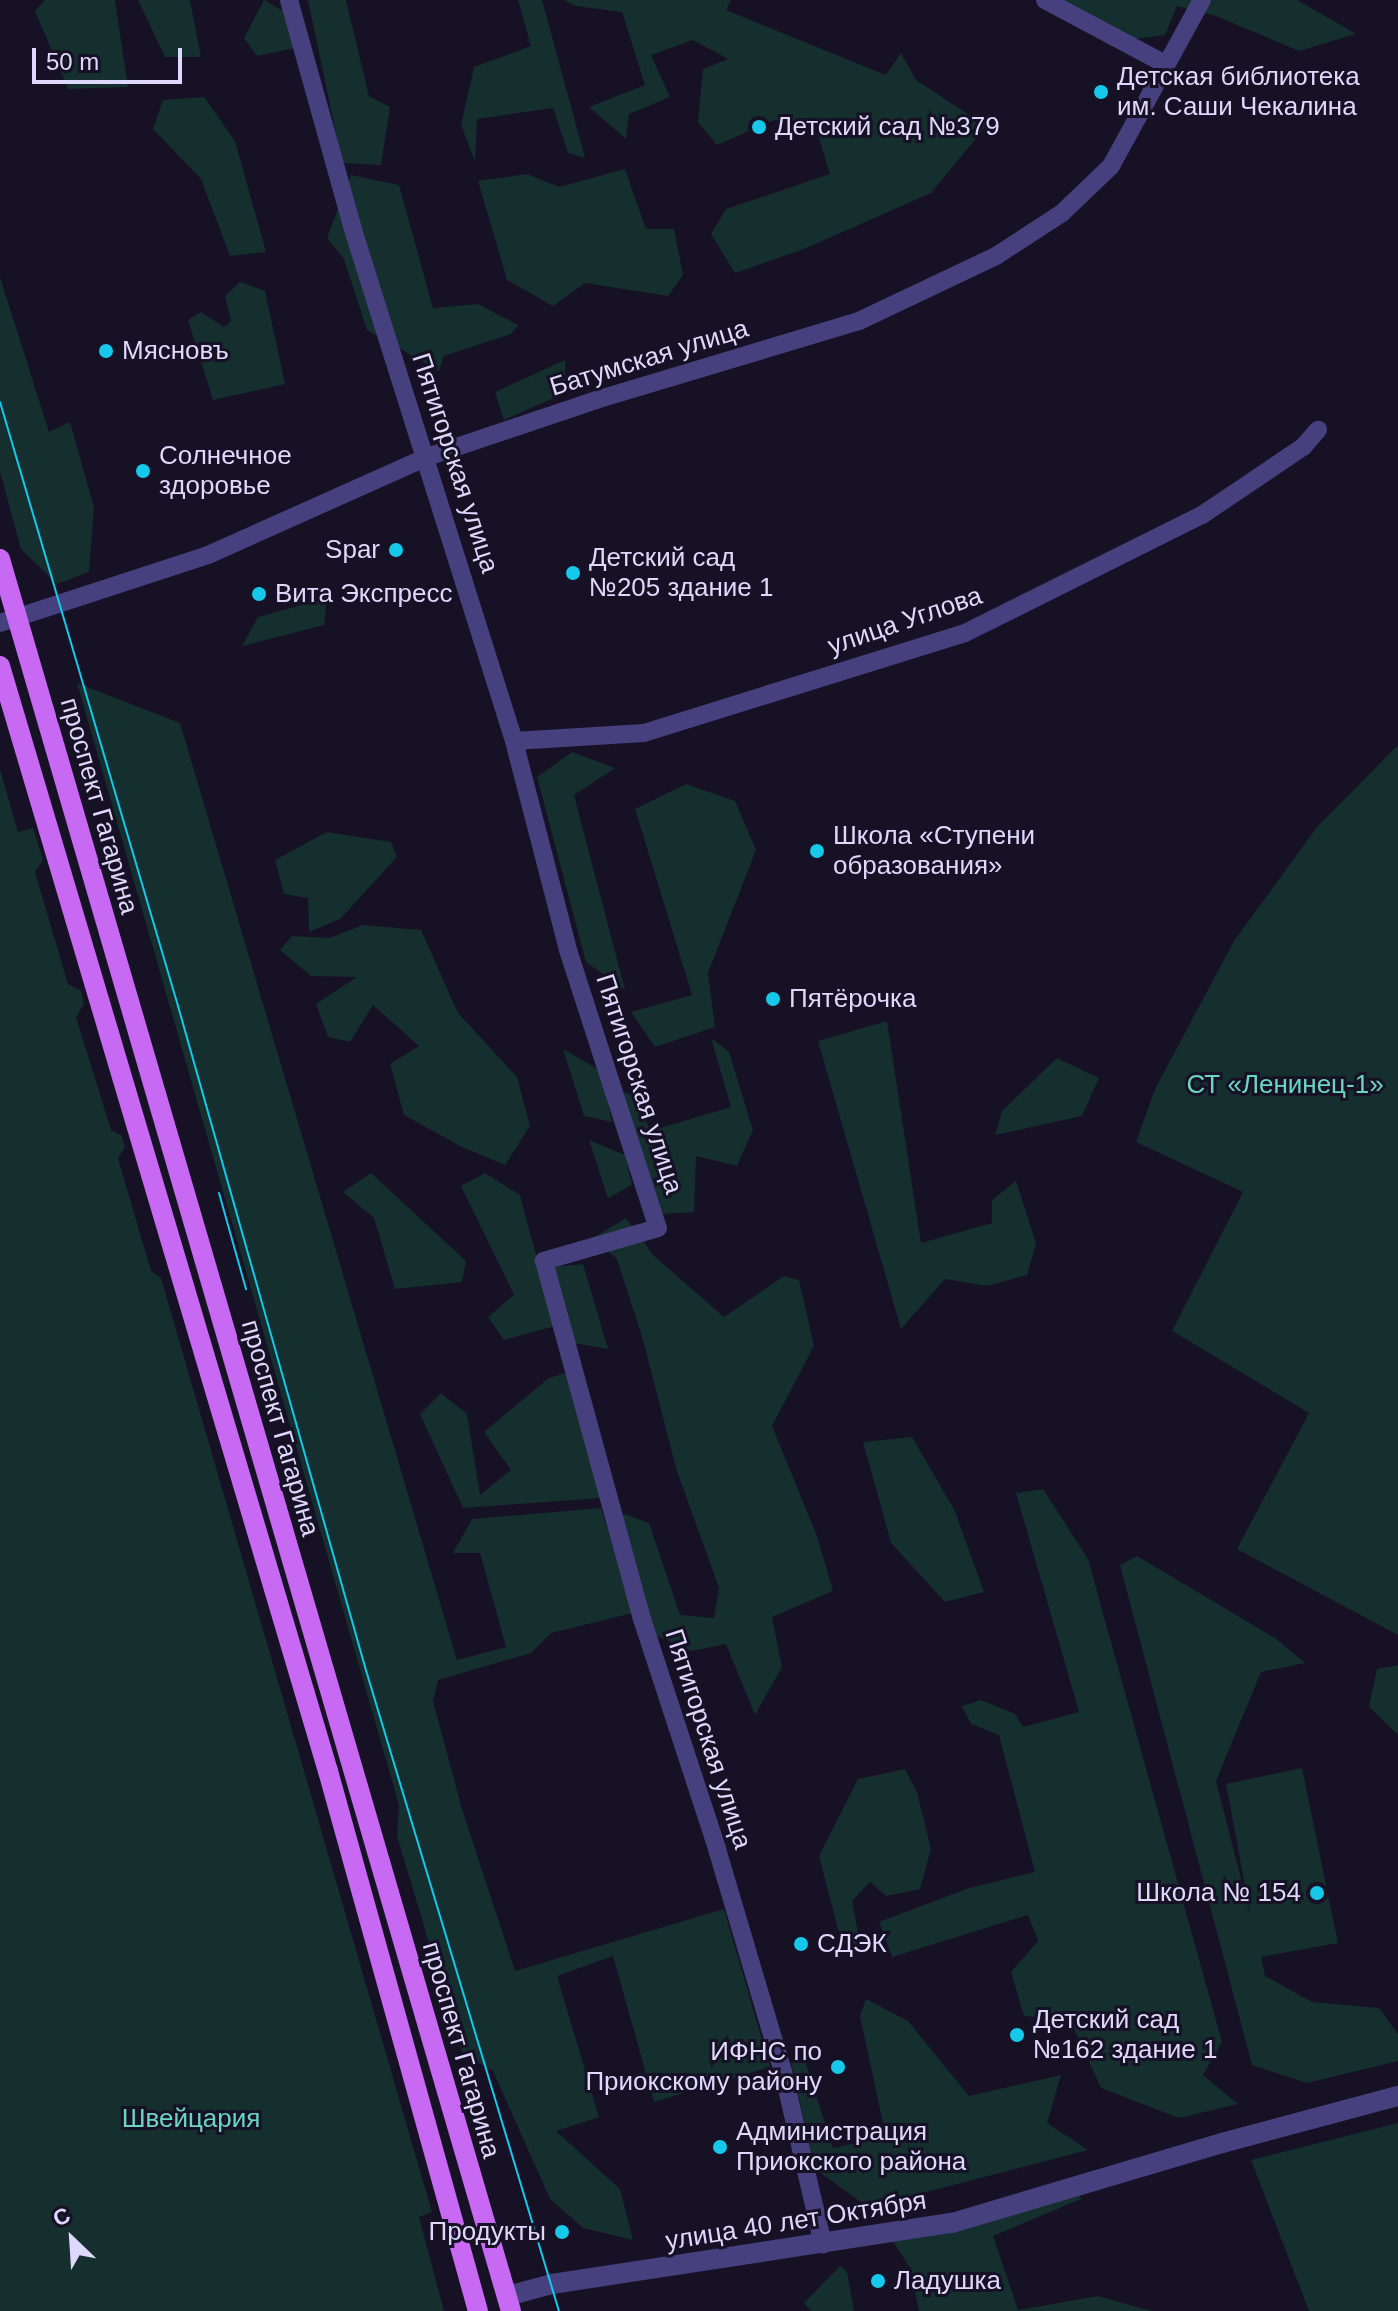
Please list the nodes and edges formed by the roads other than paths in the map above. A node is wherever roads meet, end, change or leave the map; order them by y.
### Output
1 (289, 0) edge
2 (1045, 0) edge
3 (1202, 0) edge
4 (1165, 64) junction
5 (1318, 430) dead end
6 (427, 457) junction
7 (0, 559) edge
8 (8, 620) edge
9 (0, 666) edge
10 (514, 741) junction
11 (1398, 2096) edge
12 (823, 2244) junction
13 (509, 2304) edge
14 (477, 2308) edge

1 - 6 street, Пятигорская улица
2 - 4 street
3 - 4 street, Батумская улица
4 - 6 street, Батумская улица
5 - 10 street, улица Углова
6 - 8 street, Батумская улица
6 - 10 street, Пятигорская улица
7 - 8 main road, проспект Гагарина
8 - 13 main road, проспект Гагарина
9 - 14 main road, проспект Гагарина
10 - 12 street, Пятигорская улица
11 - 12 street, улица 40 лет Октября
12 - 13 street, улица 40 лет Октября
13 - 14 main road, улица 40 лет Октября

